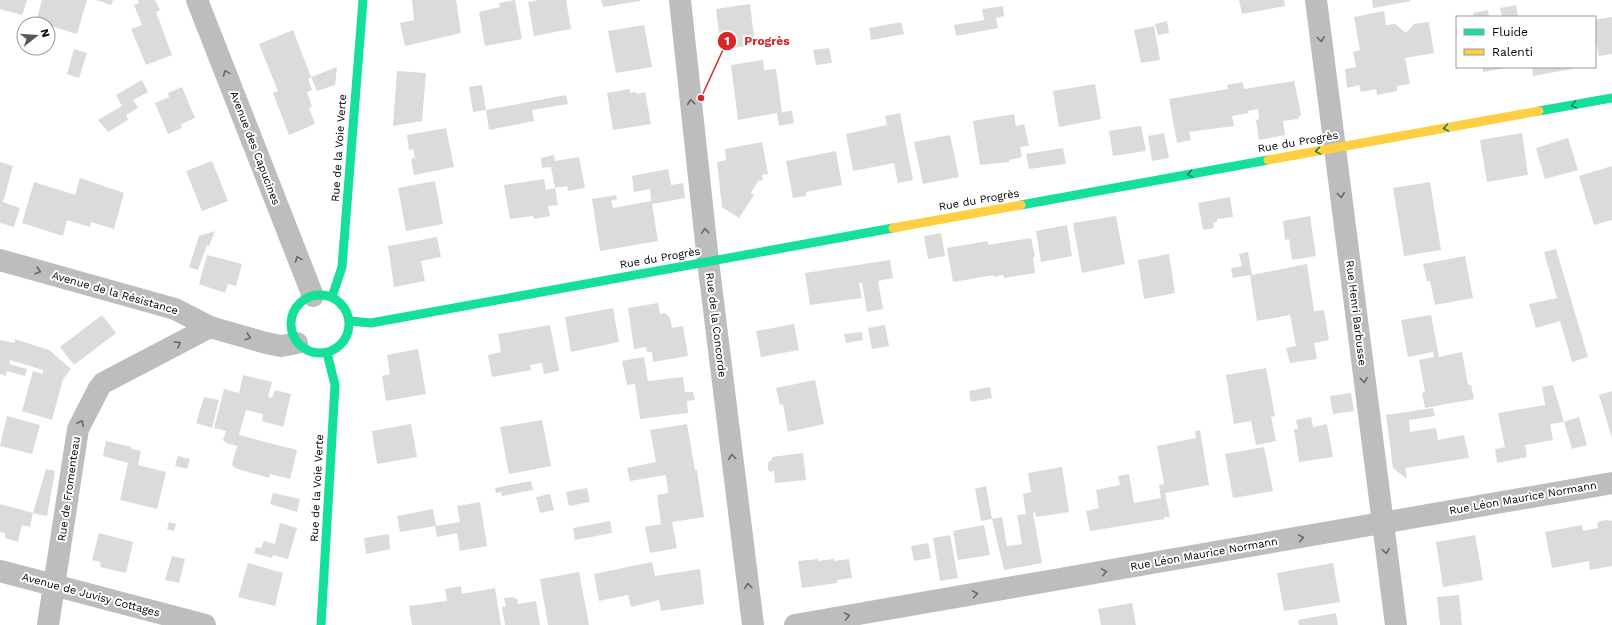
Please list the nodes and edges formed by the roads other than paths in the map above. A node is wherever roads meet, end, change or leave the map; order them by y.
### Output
1 (197, 0) edge
2 (363, 0) edge
3 (680, 0) edge
4 (1316, 0) edge
5 (1612, 98) edge
6 (1334, 148) junction
7 (0, 260) edge
8 (708, 261) junction
9 (322, 296) junction
10 (350, 322) junction
11 (210, 327) junction
12 (298, 343) junction
13 (327, 353) junction
14 (1612, 483) edge
15 (1382, 523) junction
16 (0, 572) edge
17 (55, 586) junction
18 (48, 625) edge
19 (204, 625) edge
20 (322, 625) edge
21 (753, 625) edge
22 (795, 625) edge
23 (1396, 625) edge

9 -> 1 street, Avenue des Capucines
2 - 9 street, Rue de la Voie Verte
8 -> 3 street, Rue de la Concorde
4 -> 6 street, Rue Henri Barbusse
5 -> 6 street, Rue du Progrès
6 -> 8 street, Rue du Progrès
6 -> 15 street, Rue Henri Barbusse
7 -> 11 street, Avenue de la Résistance
8 - 10 street, Rue du Progrès
21 -> 8 street, Rue de la Concorde
9 - 10 street
9 - 12 street
10 - 13 street
11 -> 12 street, Avenue de la Résistance
17 -> 11 street, Rue de Fromenteau
12 - 13 street
13 - 20 street, Rue de la Voie Verte
14 - 15 street, Rue Léon Maurice Normann
22 -> 15 street, Rue Léon Maurice Normann
15 -> 23 street, Rue Henri Barbusse
16 - 17 street, Avenue de Juvisy Cottages
17 - 18 street, Rue de Fromenteau
17 - 19 street, Avenue de Juvisy Cottages

